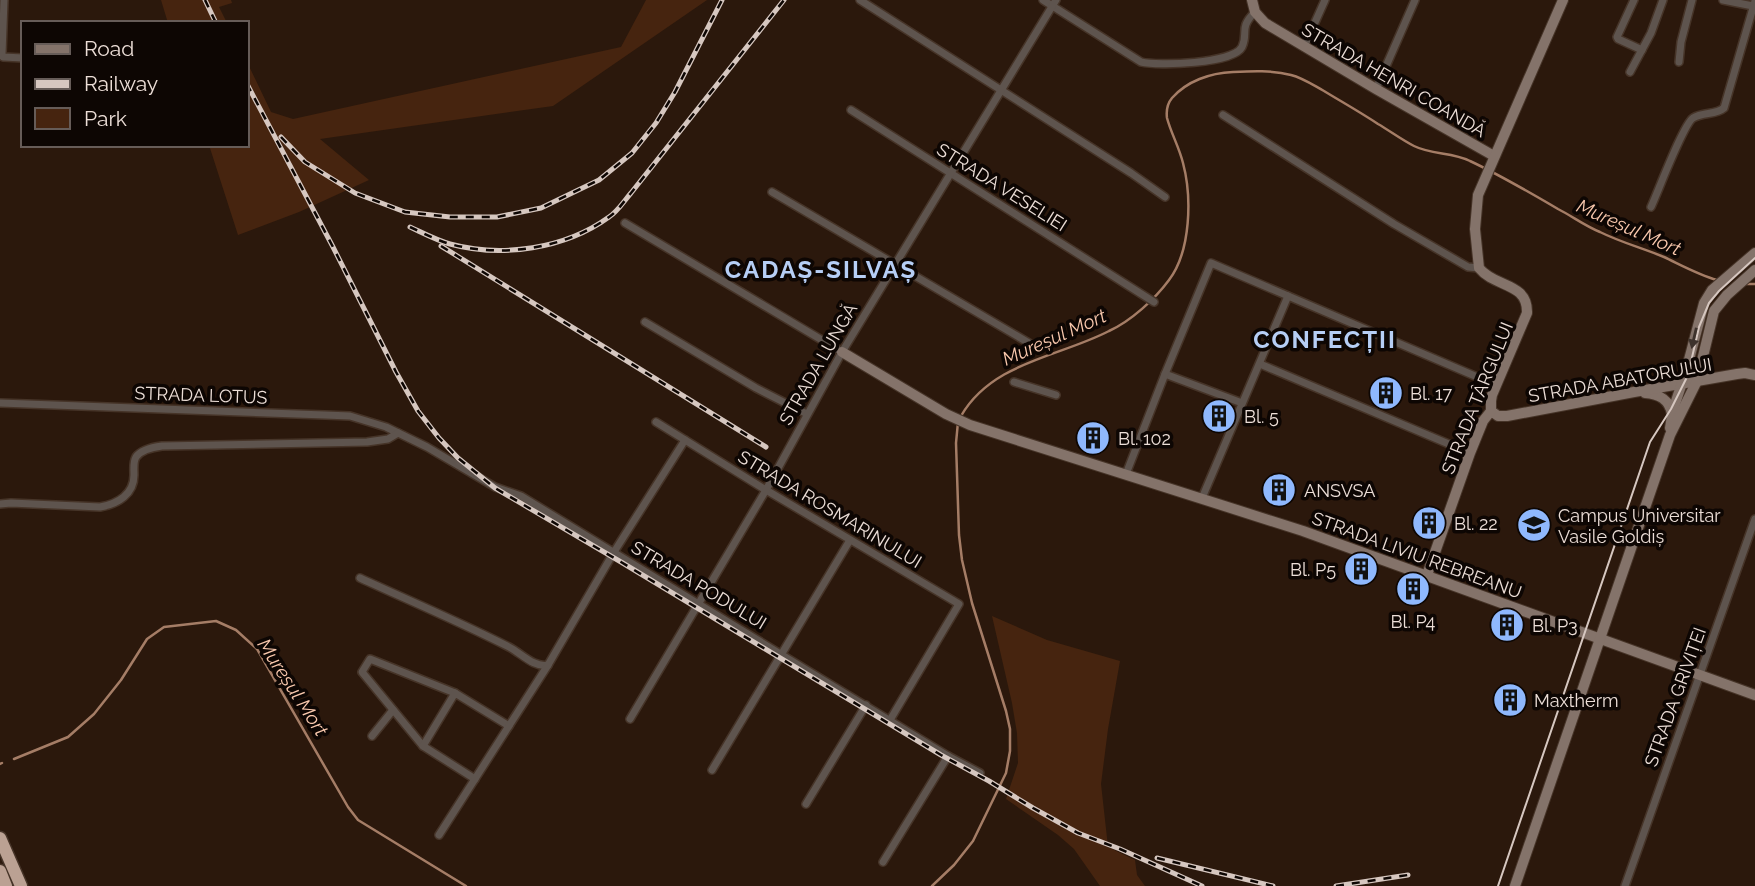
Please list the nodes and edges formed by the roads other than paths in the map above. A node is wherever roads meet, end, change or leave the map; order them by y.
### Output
1 (4, 0) edge
2 (860, 0) edge
3 (1043, 0) edge
4 (1252, 0) edge
5 (1325, 0) edge
6 (1415, 0) edge
7 (1563, 0) edge
8 (1634, 0) edge
9 (1663, 0) edge
10 (1692, 0) edge
11 (1723, 0) edge
12 (1054, 3) edge
13 (1754, 3) edge
14 (1255, 12) junction
15 (1304, 47) junction
16 (1642, 50) junction
17 (21, 58) edge
18 (1679, 62) dead end
19 (1630, 72) dead end
20 (1376, 89) junction
21 (1001, 91) junction
22 (851, 110) dead end
23 (1223, 115) dead end
24 (1494, 156) junction
25 (950, 174) junction
26 (772, 192) dead end
27 (1165, 197) dead end
28 (1651, 207) dead end
29 (625, 223) dead end
30 (1752, 256) edge
31 (895, 265) junction
32 (1479, 268) junction
33 (1755, 270) edge
34 (1288, 296) junction
35 (1154, 302) dead end
36 (645, 322) dead end
37 (1029, 344) dead end
38 (842, 352) junction
39 (1260, 364) junction
40 (1755, 367) edge
41 (1165, 374) junction
42 (1750, 374) edge
43 (1697, 381) junction
44 (1014, 382) dead end
45 (1683, 383) junction
46 (1496, 385) junction
47 (1634, 392) junction
48 (1056, 395) dead end
49 (0, 404) edge
50 (1242, 404) junction
51 (1491, 411) junction
52 (807, 414) junction
53 (1672, 415) junction
54 (656, 422) dead end
55 (398, 433) junction
56 (1670, 435) junction
57 (685, 440) junction
58 (1470, 453) junction
59 (1126, 474) junction
60 (766, 490) junction
61 (1202, 498) junction
62 (0, 504) edge
63 (1755, 519) edge
64 (850, 540) junction
65 (614, 552) junction
66 (1427, 575) junction
67 (360, 578) dead end
68 (698, 603) junction
69 (1599, 638) junction
70 (782, 654) junction
71 (548, 665) junction
72 (1699, 675) junction
73 (456, 693) junction
74 (1755, 695) edge
75 (866, 705) junction
76 (393, 710) junction
77 (630, 719) dead end
78 (890, 720) junction
79 (509, 726) junction
80 (372, 736) dead end
81 (423, 746) junction
82 (948, 756) junction
83 (712, 770) dead end
84 (981, 773) dead end
85 (475, 779) junction
86 (806, 804) dead end
87 (439, 835) dead end
88 (0, 838) edge
89 (883, 862) dead end
90 (0, 871) edge
91 (6, 886) edge
92 (21, 886) edge
93 (1515, 886) edge
94 (1625, 886) edge

1 - 17 street
2 - 21 street
3 - 12 street
4 - 14 street
5 - 15 street
6 - 20 street
7 - 24 street
8 - 16 street
9 - 16 street
10 - 18 street
11 - 13 street
12 - 14 street
12 - 21 street, STRADA LUNGĂ
13 - 28 street
14 - 15 street, STRADA HENRI COANDĂ
15 - 20 street, STRADA HENRI COANDĂ
16 - 19 street
20 - 24 street, STRADA HENRI COANDĂ
21 - 25 street, STRADA LUNGĂ
21 - 27 street
22 - 25 street, STRADA VESELIEI
23 - 32 street
24 - 32 street
25 - 31 street, STRADA LUNGĂ
25 - 35 street, STRADA VESELIEI
26 - 31 street
29 - 38 street
30 -> 45 street
31 - 37 street
31 - 38 street, STRADA LUNGĂ
32 - 46 street, STRADA TÂRGULUI
33 - 43 street
34 - 39 street
34 - 41 street
34 - 46 street
36 - 52 street
38 - 52 street, STRADA LUNGĂ
38 - 59 street, STRADA LIVIU REBREANU
39 - 50 street
39 - 58 street
40 - 42 street, STRADA ABATORULUI
41 - 50 street
41 - 59 street
42 - 43 street, STRADA ABATORULUI
43 - 45 street, STRADA ABATORULUI
43 - 56 street
44 - 48 street
45 - 47 street, STRADA ABATORULUI
45 - 53 street
46 - 51 street, STRADA TÂRGULUI
47 - 51 street, STRADA ABATORULUI
47 - 53 street
49 - 55 street, STRADA LOTUS
50 - 61 street
51 - 58 street, STRADA TÂRGULUI
52 - 60 street, STRADA LUNGĂ
53 - 56 street
54 - 57 street, STRADA ROSMARINULUI
55 - 62 street
55 - 65 street, STRADA PODULUI
56 - 69 street
57 - 60 street, STRADA ROSMARINULUI
57 - 65 street
58 - 66 street, STRADA TÂRGULUI
59 - 61 street, STRADA LIVIU REBREANU
60 - 64 street, STRADA ROSMARINULUI
60 - 68 street, STRADA LUNGĂ
61 - 66 street, STRADA LIVIU REBREANU
63 - 72 street, STRADA GRIVIȚEI
64 - 70 street
64 - 78 street, STRADA ROSMARINULUI
65 - 68 street, STRADA PODULUI
65 - 71 street
66 - 69 street, STRADA LIVIU REBREANU
67 - 71 street
68 - 70 street, STRADA PODULUI
68 - 77 street, STRADA LUNGĂ
69 - 72 street, STRADA LIVIU REBREANU
69 - 93 street
70 - 75 street, STRADA PODULUI
70 - 83 street
71 - 79 street
72 - 74 street, STRADA LIVIU REBREANU
72 - 94 street, STRADA GRIVIȚEI
73 - 76 street
73 - 79 street
73 - 81 street
75 - 78 street, STRADA PODULUI
75 - 86 street
76 - 80 street
76 - 81 street
78 - 82 street, STRADA PODULUI
79 - 85 street
81 - 85 street
82 - 84 street, STRADA PODULUI
82 - 89 street
85 - 87 street
88 - 92 highway
90 - 91 highway

